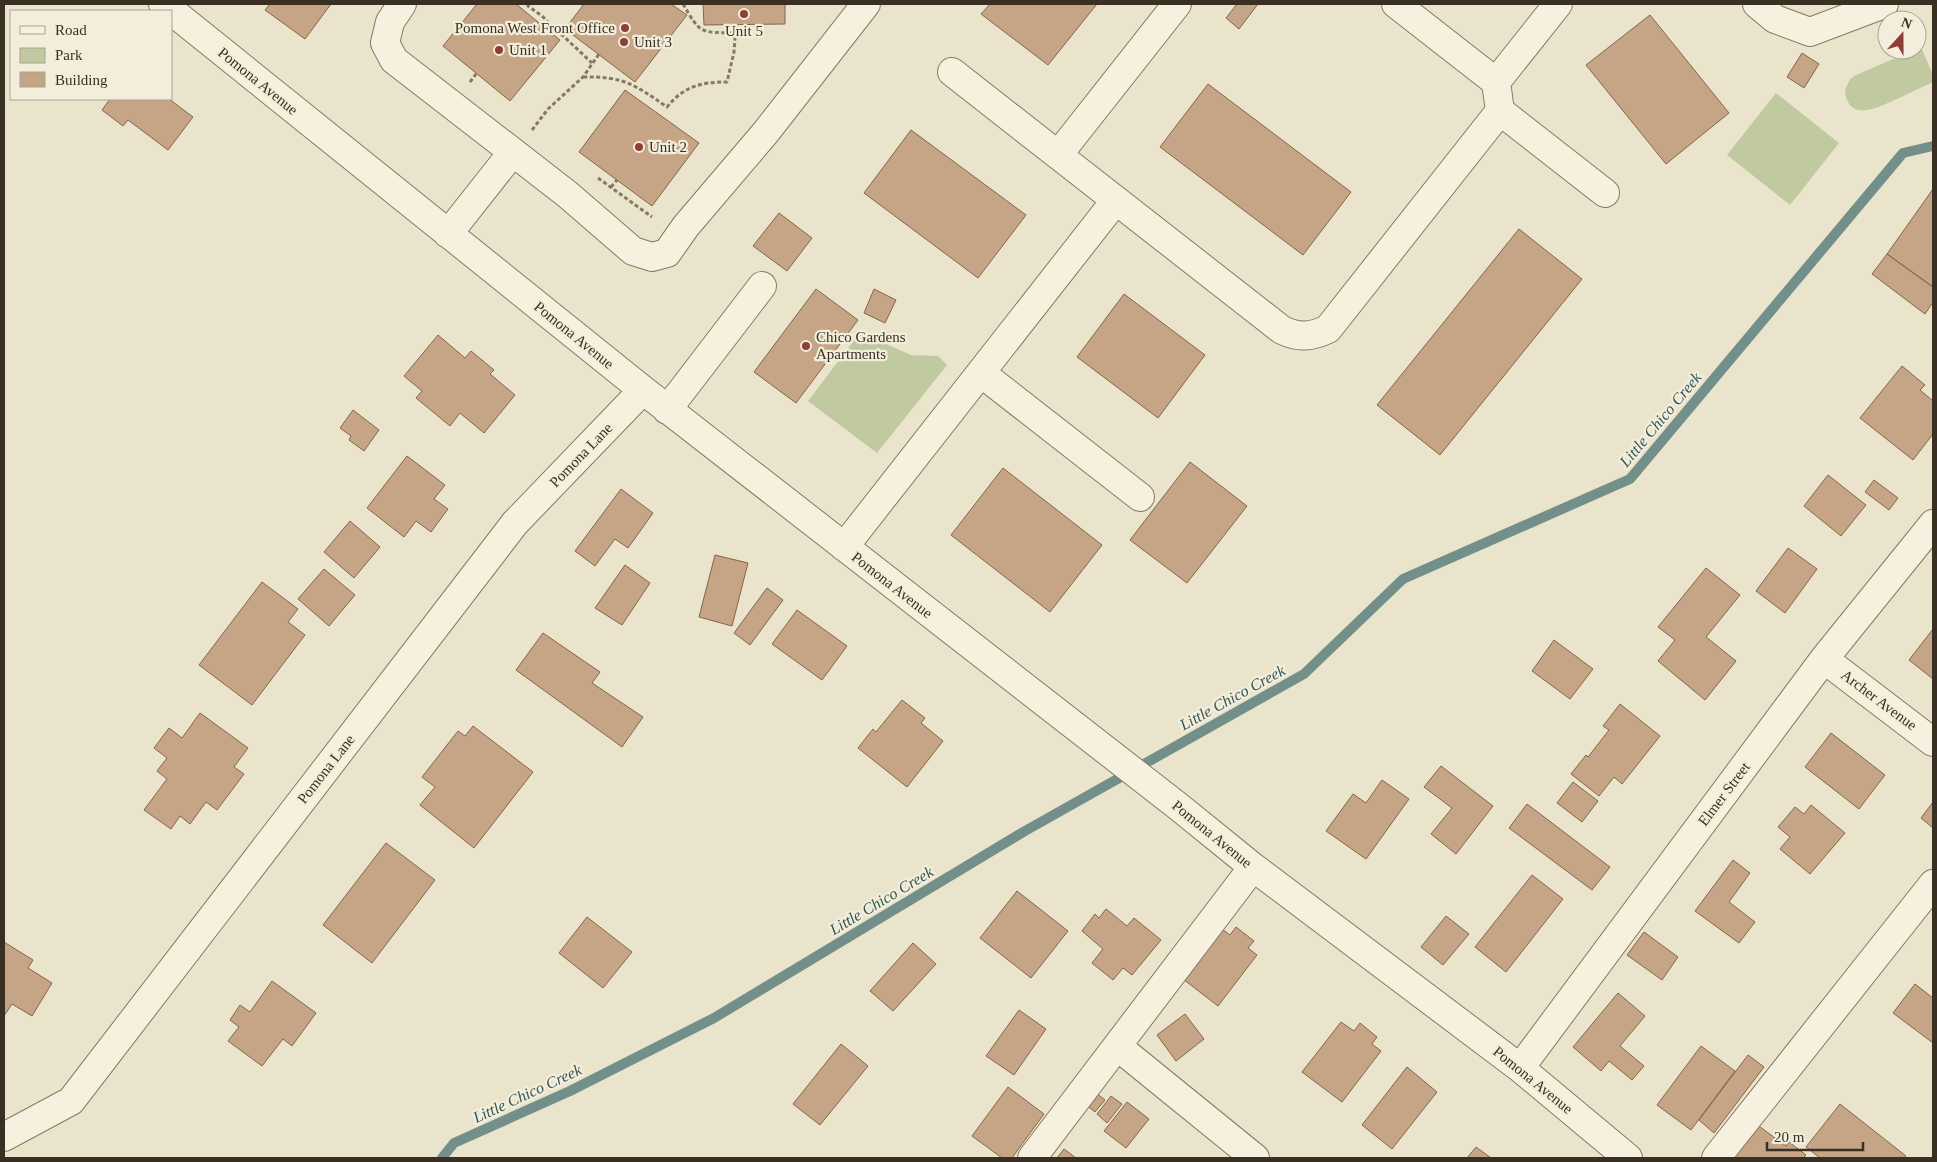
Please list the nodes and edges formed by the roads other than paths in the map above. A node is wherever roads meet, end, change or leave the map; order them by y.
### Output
1 (402, 4) edge
2 (866, 4) edge
3 (1177, 4) edge
4 (1396, 4) edge
5 (1558, 4) edge
6 (1757, 4) edge
7 (1884, 4) edge
8 (172, 11) edge
9 (952, 72) dead end
10 (1496, 82) junction
11 (1500, 111) junction
12 (512, 153) junction
13 (1058, 155) junction
14 (1605, 193) dead end
15 (1116, 200) junction
16 (448, 234) junction
17 (762, 286) dead end
18 (981, 373) junction
19 (642, 390) junction
20 (667, 410) junction
21 (1140, 497) dead end
22 (1933, 524) edge
23 (844, 547) junction
24 (1824, 659) junction
25 (1933, 742) edge
26 (1253, 867) junction
27 (1933, 884) edge
28 (1116, 1046) junction
29 (1520, 1068) junction
30 (4, 1137) edge
31 (1032, 1158) edge
32 (1255, 1158) edge
33 (1628, 1158) edge
34 (1716, 1158) edge

1 - 12 street
2 - 12 street
3 - 13 street
4 - 10 street
5 - 10 street
6 - 7 street
8 - 16 street, Pomona Avenue
9 - 13 street
10 - 11 street
11 - 14 street
11 - 15 street
12 - 16 street
13 - 15 street
15 - 18 street
16 - 19 street, Pomona Avenue
17 - 20 street
18 - 21 street
18 - 23 street
19 - 20 street, Pomona Avenue
19 - 30 street, Pomona Lane
20 - 23 street, Pomona Avenue
22 - 24 street, Elmer Street
23 - 26 street, Pomona Avenue
24 - 25 street, Archer Avenue
24 - 29 street, Elmer Street
26 - 28 street
26 - 29 street, Pomona Avenue
27 - 34 street
28 - 31 street
28 - 32 street
29 - 33 street, Pomona Avenue

